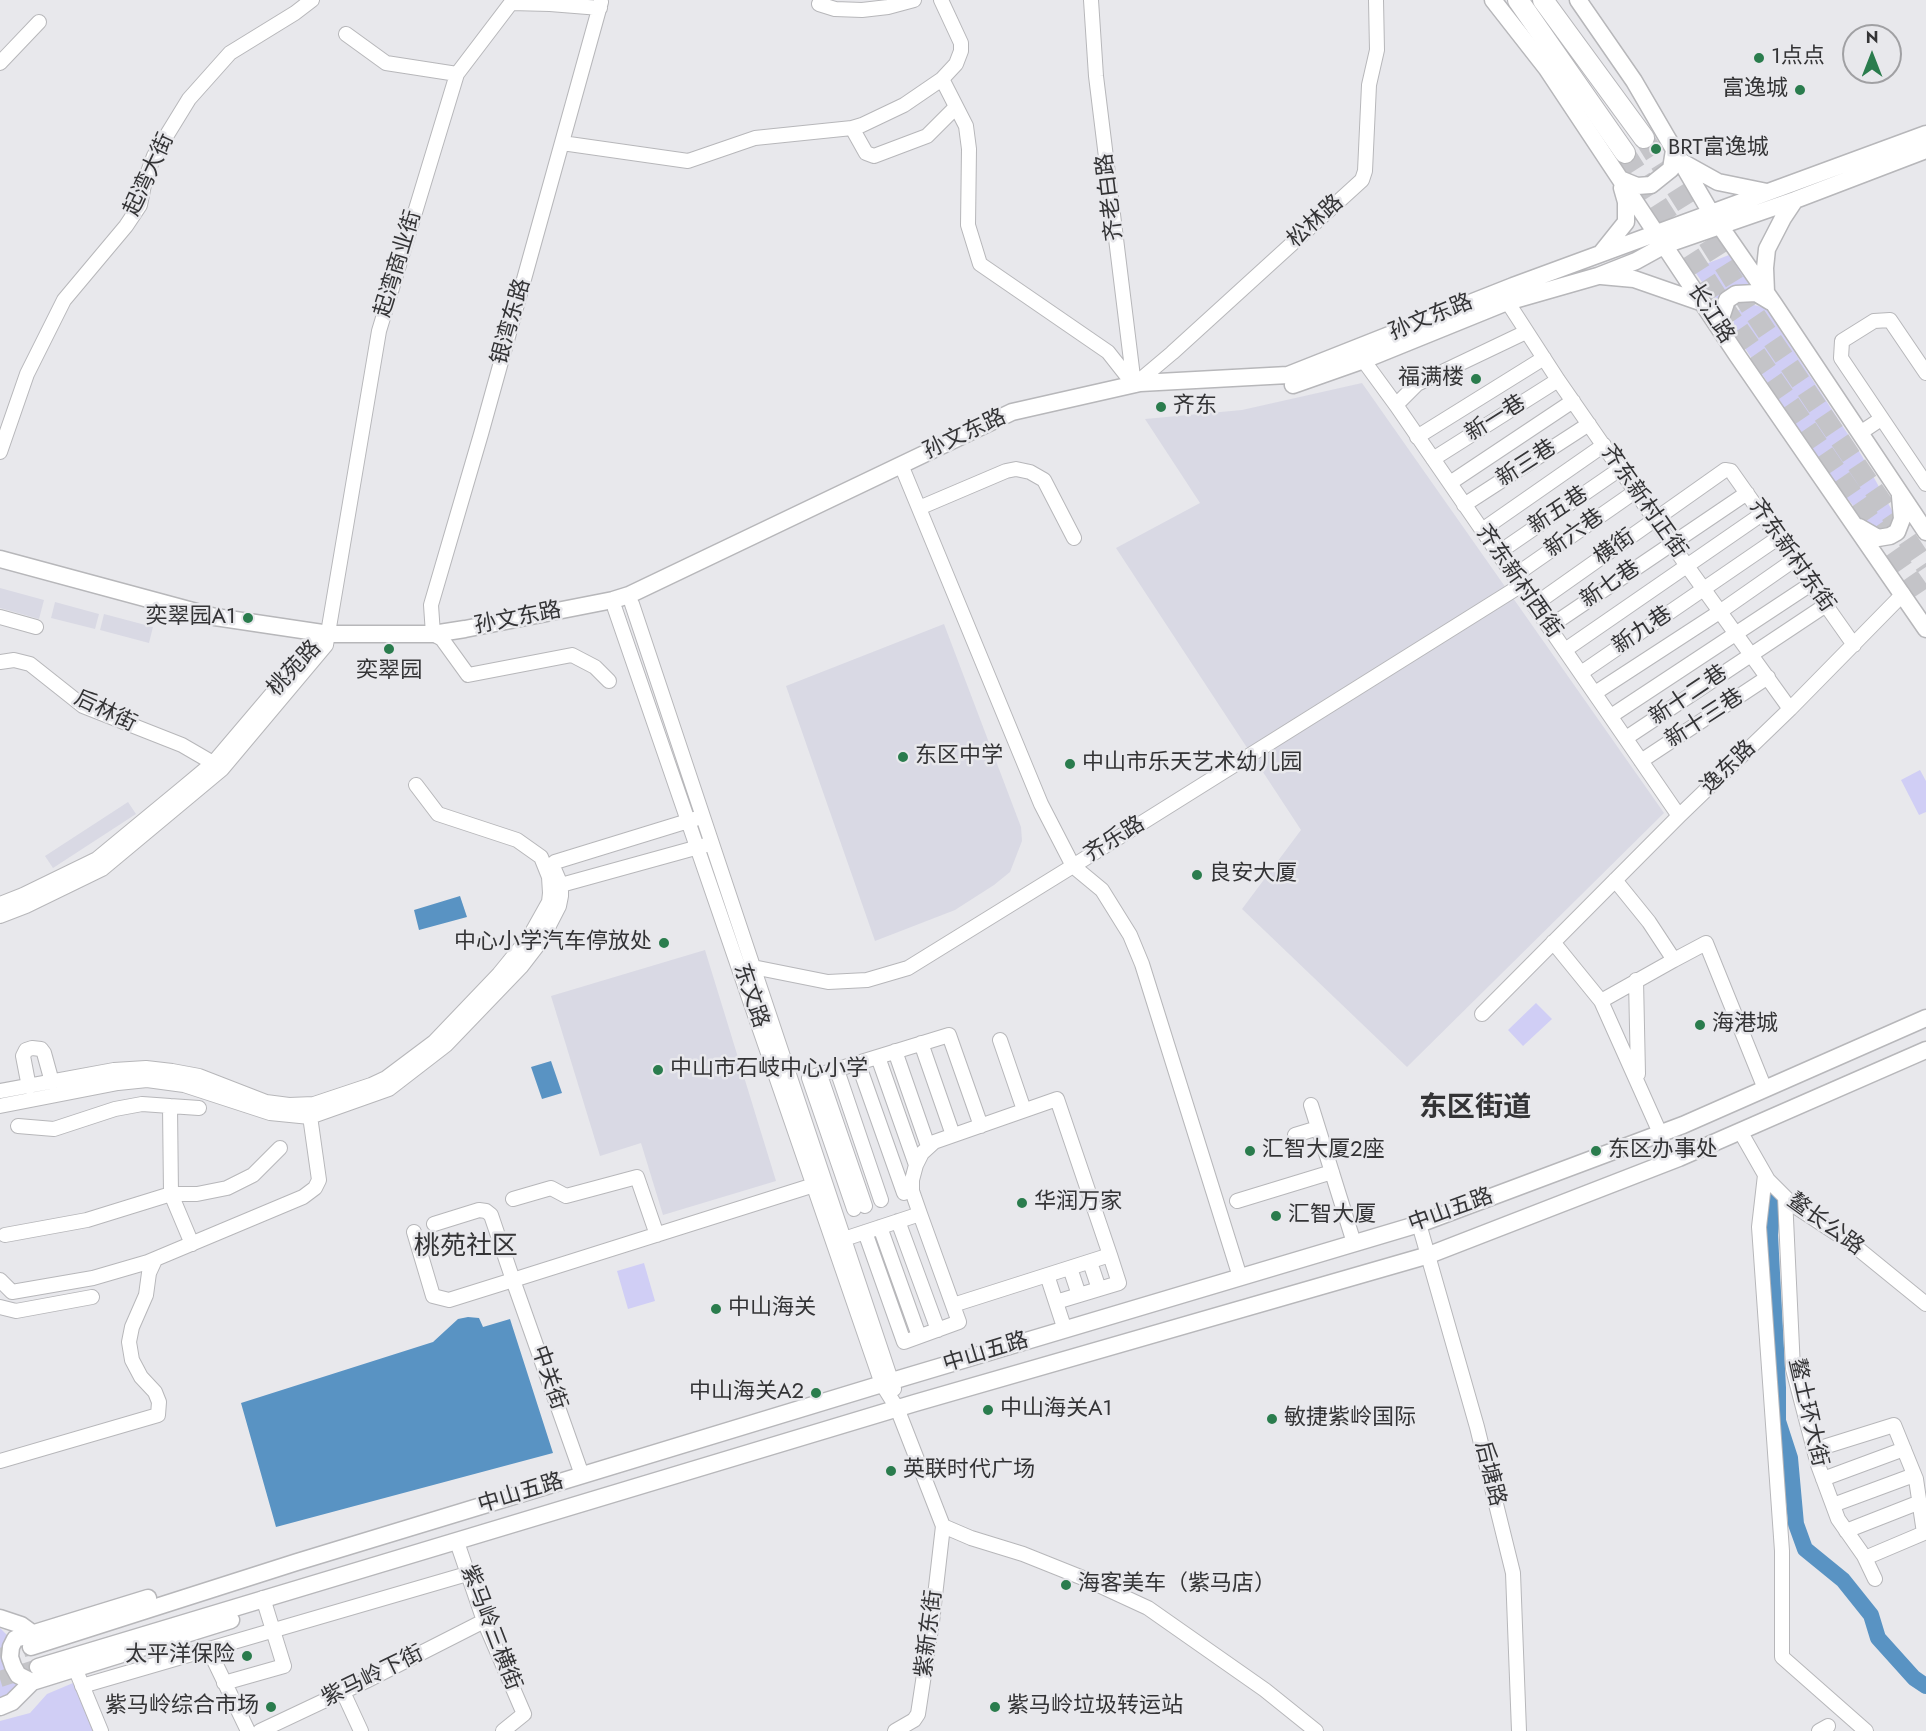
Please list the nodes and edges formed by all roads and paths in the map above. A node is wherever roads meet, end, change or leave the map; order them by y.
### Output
1 (312, 0) edge
2 (914, 0) edge
3 (941, 0) edge
4 (1091, 0) edge
5 (1376, 0) edge
6 (1493, 0) edge
7 (1518, 0) edge
8 (1543, 0) edge
9 (1578, 0) edge
10 (600, 4) edge
11 (819, 4) dead end
12 (39, 22) dead end
13 (346, 34) dead end
14 (0, 63) edge
15 (457, 74) junction
16 (942, 79) junction
17 (956, 107) junction
18 (852, 128) junction
19 (1926, 134) edge
20 (1644, 138) tunnel mouth
21 (562, 142) junction
22 (1926, 150) edge
23 (1625, 153) tunnel mouth
24 (1678, 156) junction
25 (1619, 178) junction
26 (1768, 192) junction
27 (1795, 200) junction
28 (1716, 219) junction
29 (1660, 239) junction
30 (1601, 254) junction
31 (1598, 276) junction
32 (1504, 297) junction
33 (1771, 298) junction
34 (1703, 303) junction
35 (1526, 332) junction
36 (1724, 335) junction
37 (1359, 354) junction
38 (1544, 358) junction
39 (1926, 373) edge
40 (1558, 380) junction
41 (1417, 384) junction
42 (1135, 389) junction
43 (1386, 391) junction
44 (1573, 401) junction
45 (1396, 405) junction
46 (1881, 419) junction
47 (1589, 424) junction
48 (1860, 433) junction
49 (1417, 437) junction
50 (1604, 445) junction
51 (0, 452) edge
52 (1433, 459) junction
53 (1620, 469) junction
54 (1725, 470) joint
55 (904, 472) junction
56 (1450, 483) junction
57 (1926, 484) edge
58 (1636, 491) junction
59 (1747, 493) junction
60 (1900, 493) junction
61 (1464, 505) junction
62 (919, 508) junction
63 (1762, 514) junction
64 (1656, 519) junction
65 (1854, 523) junction
66 (1482, 530) junction
67 (1926, 532) edge
68 (1074, 538) dead end
69 (1778, 538) junction
70 (1673, 543) junction
71 (1498, 553) junction
72 (0, 559) edge
73 (1794, 560) junction
74 (1687, 566) junction
75 (0, 568) edge
76 (1517, 581) junction
77 (1811, 584) junction
78 (1705, 588) junction
79 (1903, 594) junction
80 (1534, 605) junction
81 (1826, 605) junction
82 (624, 607) junction
83 (1720, 611) junction
84 (0, 617) edge
85 (36, 627) dead end
86 (1549, 627) junction
87 (1926, 629) edge
88 (1736, 633) junction
89 (437, 636) junction
90 (323, 640) junction
91 (1854, 645) junction
92 (1565, 650) junction
93 (1752, 654) junction
94 (0, 662) edge
95 (1581, 673) junction
96 (1768, 677) junction
97 (609, 681) dead end
98 (1595, 693) junction
99 (1791, 709) junction
100 (1611, 716) junction
101 (1626, 738) junction
102 (1641, 760) junction
103 (213, 763) junction
104 (416, 785) dead end
105 (187, 791) junction
106 (1679, 816) junction
107 (703, 817) junction
108 (689, 821) junction
109 (705, 845) junction
110 (1073, 866) junction
111 (550, 874) junction
112 (1615, 880) junction
113 (0, 904) edge
114 (0, 916) edge
115 (1553, 942) junction
116 (1674, 960) junction
117 (753, 967) junction
118 (1636, 980) junction
119 (1601, 1000) junction
120 (1482, 1014) dead end
121 (1926, 1018) edge
122 (1000, 1040) dead end
123 (921, 1043) junction
124 (1926, 1050) edge
125 (895, 1051) junction
126 (878, 1057) junction
127 (858, 1063) junction
128 (837, 1070) junction
129 (52, 1082) junction
130 (1638, 1082) junction
131 (29, 1087) junction
132 (1765, 1089) junction
133 (0, 1091) edge
134 (1311, 1105) dead end
135 (0, 1106) edge
136 (170, 1106) junction
137 (199, 1108) dead end
138 (1024, 1110) junction
139 (309, 1111) junction
140 (18, 1126) dead end
141 (981, 1126) junction
142 (1318, 1128) junction
143 (1740, 1131) junction
144 (1660, 1133) junction
145 (953, 1135) junction
146 (1295, 1135) dead end
147 (928, 1146) junction
148 (280, 1148) dead end
149 (916, 1165) junction
150 (1332, 1172) junction
151 (1765, 1175) junction
152 (814, 1185) junction
153 (908, 1192) junction
154 (171, 1194) junction
155 (1785, 1197) junction
156 (513, 1199) dead end
157 (881, 1200) junction
158 (1237, 1201) dead end
159 (860, 1207) junction
160 (920, 1214) junction
161 (836, 1215) junction
162 (898, 1221) junction
163 (434, 1224) dead end
164 (1419, 1224) junction
165 (880, 1227) junction
166 (414, 1232) dead end
167 (865, 1232) junction
168 (5, 1235) dead end
169 (657, 1235) junction
170 (844, 1239) junction
171 (1354, 1243) junction
172 (192, 1244) junction
173 (1429, 1255) junction
174 (1110, 1256) junction
175 (155, 1260) junction
176 (1090, 1262) junction
177 (1070, 1268) junction
178 (1047, 1275) junction
179 (1240, 1277) junction
180 (0, 1280) edge
181 (513, 1280) junction
182 (1099, 1288) junction
183 (6, 1294) edge
184 (1079, 1295) junction
185 (92, 1297) dead end
186 (1056, 1302) junction
187 (1926, 1304) edge
188 (953, 1305) junction
189 (0, 1306) edge
190 (938, 1330) junction
191 (1065, 1330) junction
192 (919, 1336) junction
193 (887, 1383) junction
194 (897, 1408) junction
195 (1904, 1449) junction
196 (1814, 1450) junction
197 (0, 1461) edge
198 (1914, 1475) junction
199 (582, 1476) junction
200 (1823, 1479) junction
201 (1920, 1502) junction
202 (1833, 1505) junction
203 (943, 1526) junction
204 (1846, 1531) junction
205 (457, 1542) junction
206 (1865, 1558) junction
207 (467, 1574) junction
208 (1875, 1579) dead end
209 (263, 1598) junction
210 (0, 1618) edge
211 (484, 1621) junction
212 (180, 1636) junction
213 (32, 1640) junction
214 (209, 1650) junction
215 (187, 1656) junction
216 (75, 1668) junction
217 (35, 1674) junction
218 (224, 1683) junction
219 (82, 1686) junction
220 (343, 1692) junction
221 (0, 1707) edge
222 (101, 1731) edge
223 (248, 1731) edge
224 (260, 1731) edge
225 (361, 1731) edge
226 (503, 1731) edge
227 (895, 1731) edge
228 (1316, 1731) edge
229 (1519, 1731) edge
230 (1866, 1731) edge

1 - 51 street, 起湾大街
2 - 11 street
3 - 16 street
4 - 42 street, 齐老白路
5 - 42 street, 松林路
6 - 25 main road, 长江路
7 - 23 highway
8 - 20 highway
9 - 24 main road
10 - 15 street, 起湾商业街
10 - 21 street, 银湾东路
12 - 14 street
13 - 15 street
15 - 90 street, 起湾商业街
16 - 17 street
16 - 18 street
17 - 18 street
17 - 42 street
18 - 21 street
19 - 26 main road, 孙文东路
21 - 89 street, 银湾东路
22 - 27 main road, 孙文东路
24 - 25 main road
24 - 26 main road
24 - 28 main road
25 - 29 main road, 长江路
25 - 30 main road
26 - 28 main road, 孙文东路
27 - 28 main road, 孙文东路
27 - 33 main road
28 - 29 main road, 孙文东路
28 - 33 main road
29 - 30 main road, 孙文东路
29 - 31 main road, 孙文东路
29 - 34 main road, 长江路
30 - 32 main road, 孙文东路
31 - 32 main road, 孙文东路
31 - 34 main road
32 - 35 street, 齐东新村正街
32 - 37 main road, 孙文东路
33 - 36 main road
33 - 48 main road
34 - 36 main road, 长江路
35 - 38 street, 齐东新村正街
35 - 41 street
36 - 65 main road, 长江路
37 - 42 main road, 孙文东路
37 - 43 street, 齐东新村西街
38 - 40 street, 齐东新村正街
38 - 49 street
39 - 46 street
40 - 44 street, 齐东新村正街
40 - 52 street, 新一巷
41 - 43 street
41 - 45 street
42 - 55 main road, 孙文东路
42 - 89 main road, 孙文东路
43 - 45 street, 齐东新村西街
44 - 47 street, 齐东新村正街
44 - 56 street
45 - 49 street, 齐东新村西街
46 - 48 street
46 - 57 street
47 - 50 street, 齐东新村正街
47 - 61 street, 新三巷
48 - 60 main road
49 - 52 street, 齐东新村西街
50 - 53 street, 齐东新村正街
50 - 66 street
52 - 56 street, 齐东新村西街
53 - 58 street, 齐东新村正街
53 - 71 street, 新五巷
54 - 59 street, 齐东新村东街
54 - 64 street, 横街
55 - 62 street, 齐乐路
55 - 82 main road, 孙文东路
56 - 61 street, 齐东新村西街
58 - 64 street, 齐东新村正街
58 - 76 street, 新六巷
59 - 63 street, 齐东新村东街
59 - 70 street, 新七巷
60 - 65 main road
60 - 67 main road
61 - 66 street, 齐东新村西街
62 - 68 street
62 - 110 street, 齐乐路
63 - 69 street, 齐东新村东街
63 - 74 street
64 - 70 street, 齐东新村正街
64 - 80 street, 横街
65 - 79 main road, 长江路
66 - 71 street, 齐东新村西街
69 - 73 street, 齐东新村东街
69 - 78 street, 新九巷
70 - 74 street, 齐东新村正街
70 - 86 street, 新七巷
71 - 76 street, 齐东新村西街
72 - 90 main road, 孙文东路
73 - 77 street, 齐东新村东街
73 - 83 street
74 - 78 street, 齐东新村正街
74 - 92 street
75 - 90 main road, 孙文东路
76 - 80 street, 齐东新村西街
76 - 110 street, 齐乐路
77 - 81 street, 齐东新村东街
77 - 88 street
78 - 83 street, 齐东新村正街
78 - 95 street, 新九巷
79 - 87 main road, 长江路
79 - 91 street, 逸东路
80 - 86 street, 齐东新村西街
81 - 91 street, 齐东新村东街
81 - 93 street, 新十二巷
82 - 89 main road, 孙文东路
82 - 107 street, 东文路
82 - 108 street, 东文路
83 - 88 street, 齐东新村正街
83 - 98 street
84 - 85 street
86 - 92 street, 齐东新村西街
88 - 93 street, 齐东新村正街
88 - 100 street
89 - 90 main road, 孙文东路
89 - 97 street
90 - 103 street, 桃苑路
90 - 105 street, 桃苑路
91 - 99 street, 逸东路
92 - 95 street, 齐东新村西街
93 - 96 street, 齐东新村正街
93 - 101 street, 新十二巷
94 - 103 street, 后林街
95 - 98 street, 齐东新村西街
96 - 99 street, 齐东新村正街
96 - 102 street, 新十三巷
98 - 100 street, 齐东新村西街
99 - 106 street, 逸东路
100 - 101 street, 齐东新村西街
101 - 102 street, 齐东新村西街
102 - 106 street, 齐东新村西街
103 - 105 street, 桃苑路
104 - 111 street
105 - 113 street, 桃苑路
105 - 114 street, 桃苑路
106 - 112 street, 逸东路
107 - 108 street
107 - 109 street, 东文路
108 - 109 street, 东文路
108 - 111 street
109 - 111 street
109 - 117 street, 东文路
109 - 152 street, 东文路
110 - 117 street
110 - 179 street
111 - 139 street
112 - 115 street, 逸东路
112 - 116 street
115 - 119 street
115 - 120 street, 逸东路
116 - 118 street
116 - 132 street
117 - 161 street, 东文路
118 - 119 street
118 - 130 street
119 - 130 street
121 - 132 main road, 中山五路
122 - 138 street
123 - 125 street
123 - 141 street
123 - 145 street
124 - 143 main road, 中山五路
125 - 126 street
125 - 147 street
126 - 127 street
126 - 149 street
127 - 128 street
127 - 153 street
128 - 157 street
128 - 159 street
129 - 131 street
129 - 131 street
129 - 139 street
130 - 144 street
131 - 133 street
132 - 144 main road, 中山五路
134 - 142 street
135 - 139 street
136 - 137 street
136 - 140 street
136 - 154 street
138 - 141 street
138 - 174 street
139 - 172 street
141 - 145 street
142 - 146 street
142 - 150 street
143 - 151 street, 鳌长公路
143 - 173 main road, 中山五路
144 - 164 main road, 中山五路
145 - 147 street
147 - 149 street
148 - 154 street
149 - 153 street
150 - 158 street
150 - 171 street
151 - 155 street, 鳌长公路
151 - 230 street
152 - 169 street
152 - 193 street, 东文路
153 - 157 street
153 - 160 street
154 - 168 street
154 - 172 street
155 - 187 street, 鳌长公路
155 - 196 street, 鳌土环大街
156 - 169 street
157 - 159 street
159 - 161 street
160 - 162 street
160 - 188 street
161 - 170 street, 东文路
162 - 165 street
162 - 190 street
163 - 181 street, 中关街
164 - 171 main road, 中山五路
164 - 173 street, 后塘路
165 - 167 street
165 - 192 street
166 - 181 street
167 - 170 street
167 - 192 street
169 - 181 street
170 - 193 street, 东文路
171 - 179 main road, 中山五路
172 - 175 street
173 - 194 main road, 中山五路
173 - 229 street, 后塘路
174 - 176 street
174 - 182 street
175 - 183 street
175 - 197 street
176 - 177 street
176 - 182 street
177 - 178 street
177 - 184 street
178 - 186 street
178 - 188 street
179 - 191 main road, 中山五路
180 - 183 street
181 - 199 street, 中关街
182 - 184 street
184 - 186 street
185 - 189 street
186 - 191 street
188 - 190 street
190 - 192 street
191 - 193 main road, 中山五路
193 - 194 street
193 - 199 main road, 中山五路
194 - 203 street
194 - 205 main road, 中山五路
195 - 196 street
195 - 198 street
195 - 200 street
196 - 200 street, 鳌土环大街
198 - 201 street
198 - 202 street
199 - 213 main road, 中山五路
200 - 202 street, 鳌土环大街
201 - 204 street
201 - 206 street
202 - 204 street, 鳌土环大街
203 - 227 street, 紫新东街
203 - 228 street
204 - 206 street, 鳌土环大街
205 - 207 street, 紫马岭三横街
205 - 209 main road, 中山五路
206 - 208 street, 鳌土环大街
207 - 211 street, 紫马岭三横街
207 - 214 street
209 - 212 main road, 中山五路
209 - 217 main road, 中山五路
209 - 218 street
210 - 213 main road
211 - 220 street, 紫马岭下街
211 - 226 street, 紫马岭三横街
212 - 215 street
212 - 216 main road, 中山五路
213 - 217 main road, 中山五路
214 - 215 street
214 - 218 street
215 - 219 street
216 - 217 main road, 中山五路
216 - 219 street
217 - 221 main road, 中山五路
218 - 223 street
219 - 222 street
220 - 224 street, 紫马岭下街
220 - 225 street

